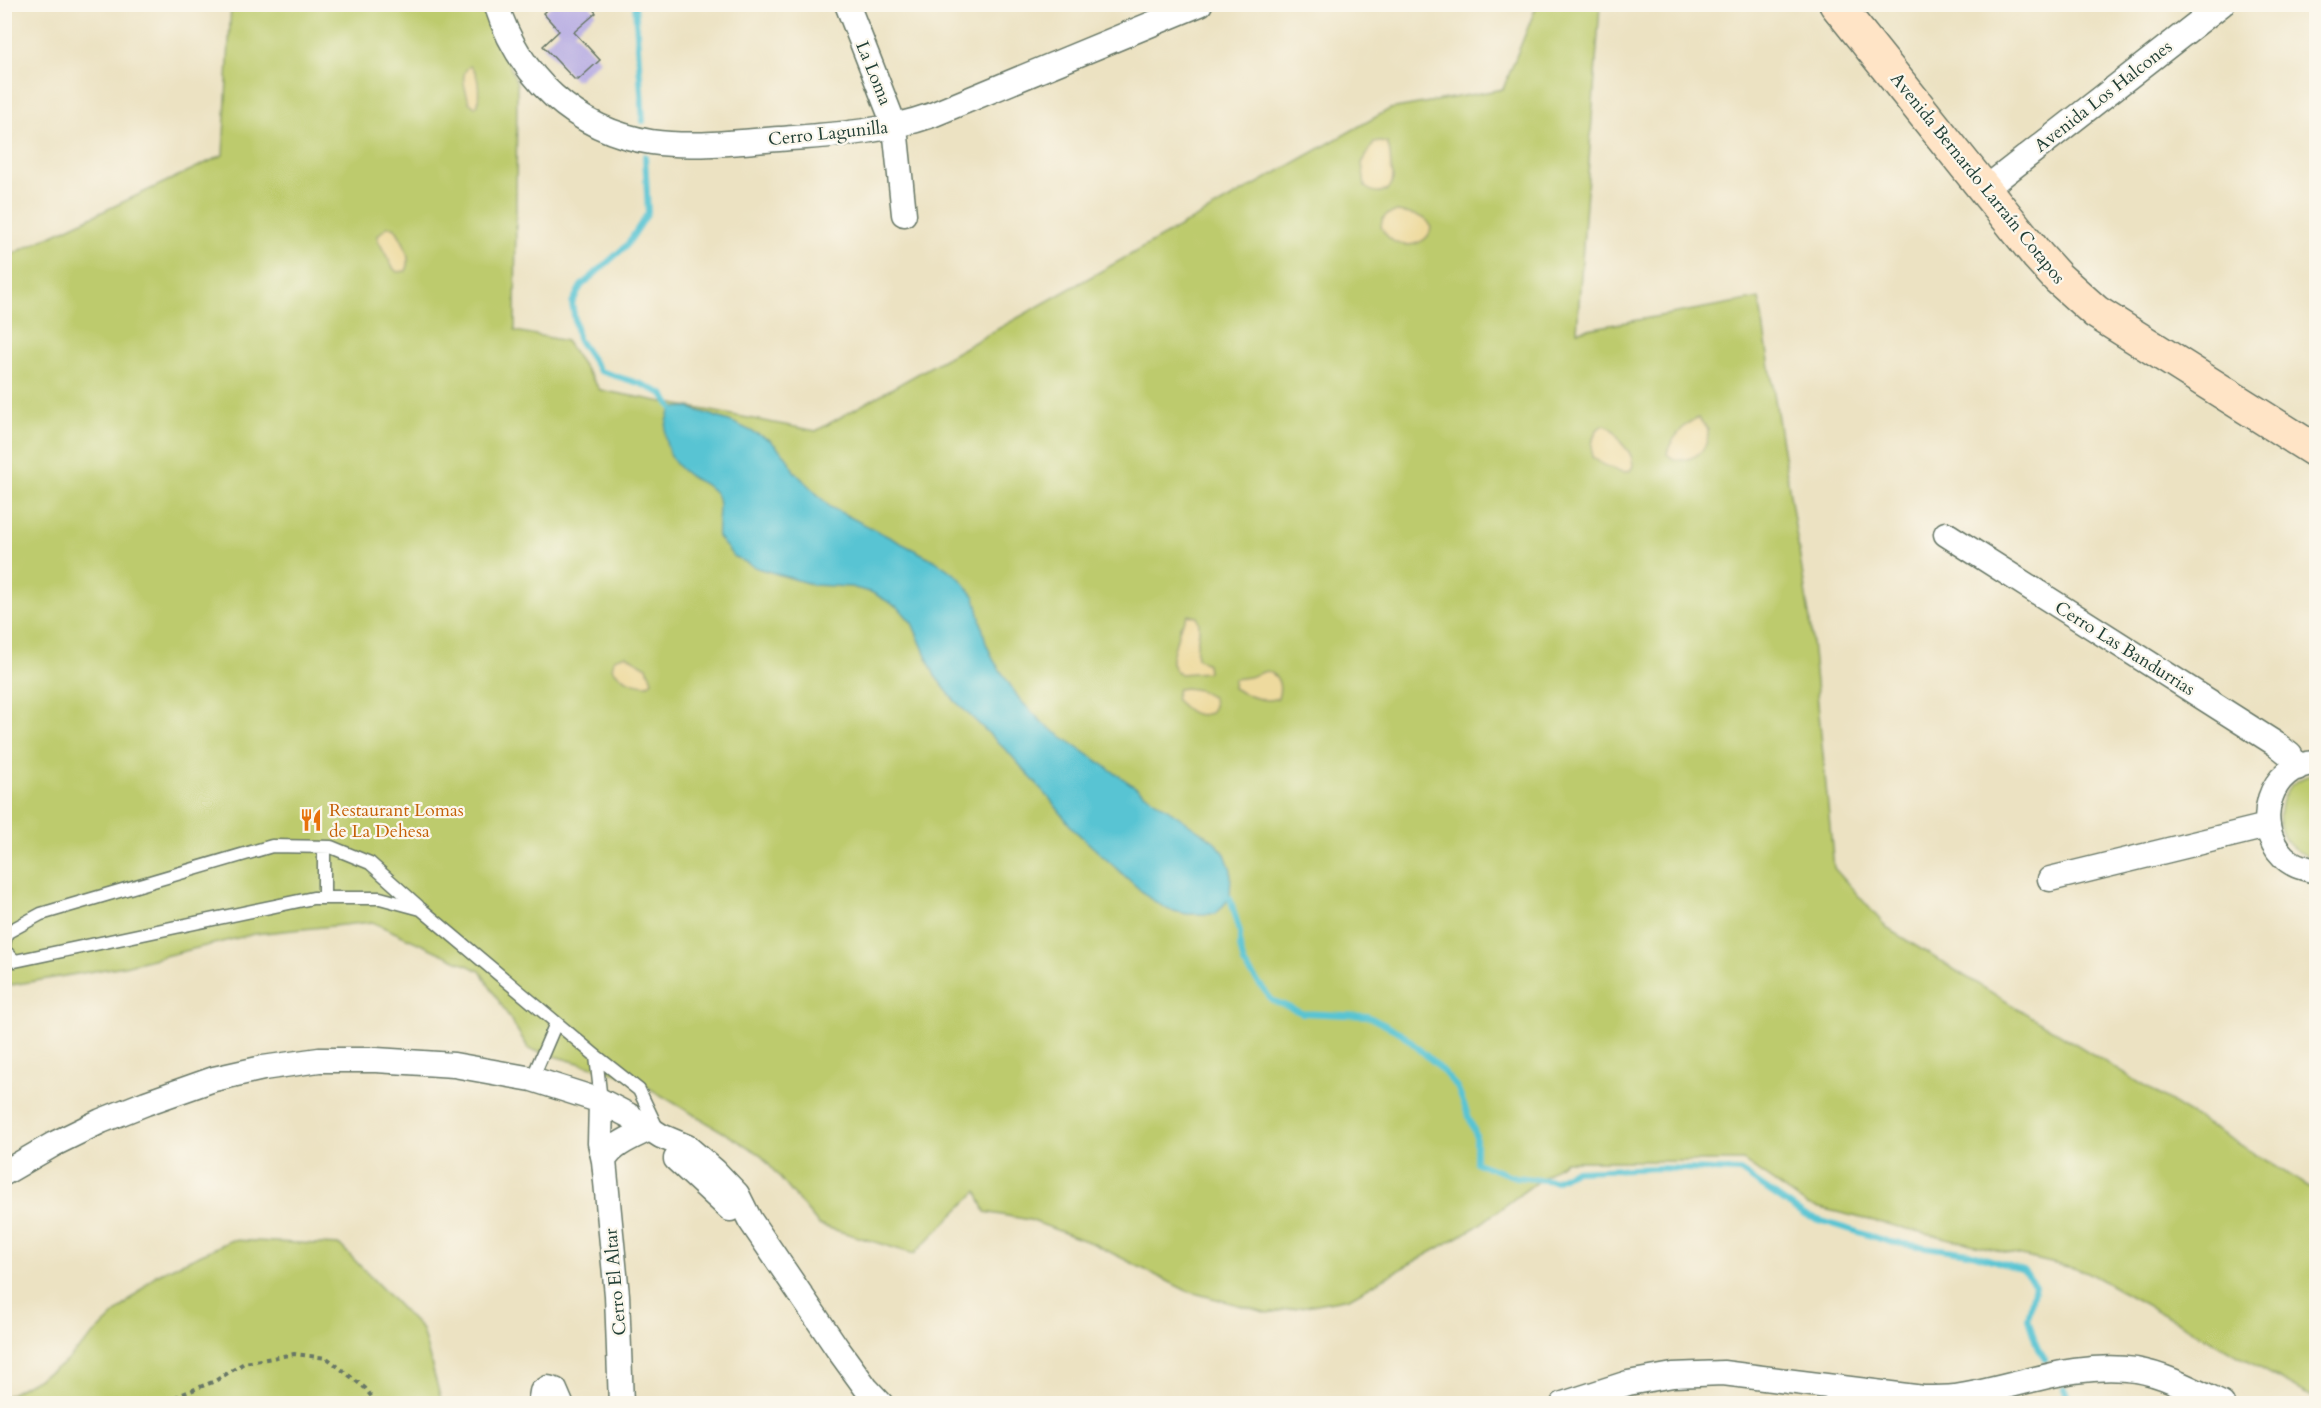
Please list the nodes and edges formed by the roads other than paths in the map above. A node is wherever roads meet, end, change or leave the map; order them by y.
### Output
1 (496, 4) edge
2 (847, 4) edge
3 (1200, 4) edge
4 (1836, 4) edge
5 (2222, 4) edge
6 (895, 127) junction
7 (1985, 189) junction
8 (903, 214) dead end
9 (2316, 451) edge
10 (1946, 534) dead end
11 (2307, 766) edge
12 (2267, 826) junction
13 (324, 847) junction
14 (2316, 871) edge
15 (2050, 879) dead end
16 (324, 898) junction
17 (423, 911) junction
18 (4, 948) edge
19 (556, 1023) junction
20 (596, 1056) junction
21 (532, 1079) junction
22 (601, 1101) junction
23 (655, 1132) junction
24 (604, 1161) junction
25 (4, 1173) edge
26 (1829, 1394) edge
27 (540, 1404) edge
28 (561, 1404) edge
29 (621, 1404) edge
30 (881, 1404) edge
31 (1563, 1404) edge
32 (2222, 1404) edge

1 - 6 street, Cerro Lagunilla
2 - 6 street, La Loma
3 - 6 street, Cerro Lagunilla
4 - 7 main road, Avenida Bernardo Larraín Cotapos
5 - 7 street, Avenida Los Halcones
6 - 8 street, La Loma
7 - 9 main road, Avenida Bernardo Larraín Cotapos
10 - 11 street, Cerro Las Bandurrias
11 - 12 street
12 - 14 street
12 - 15 street
13 - 16 lane
13 - 17 lane
13 - 18 lane
16 - 17 lane
16 - 18 lane
17 - 19 lane
19 - 20 lane
19 - 21 lane
20 - 22 lane
20 - 23 lane
21 - 22 street
21 - 25 street
22 - 23 street
22 - 24 street, Cerro El Altar
23 - 24 street
23 - 30 street
24 - 29 street, Cerro El Altar
26 - 31 street
26 - 32 street
27 - 28 street

